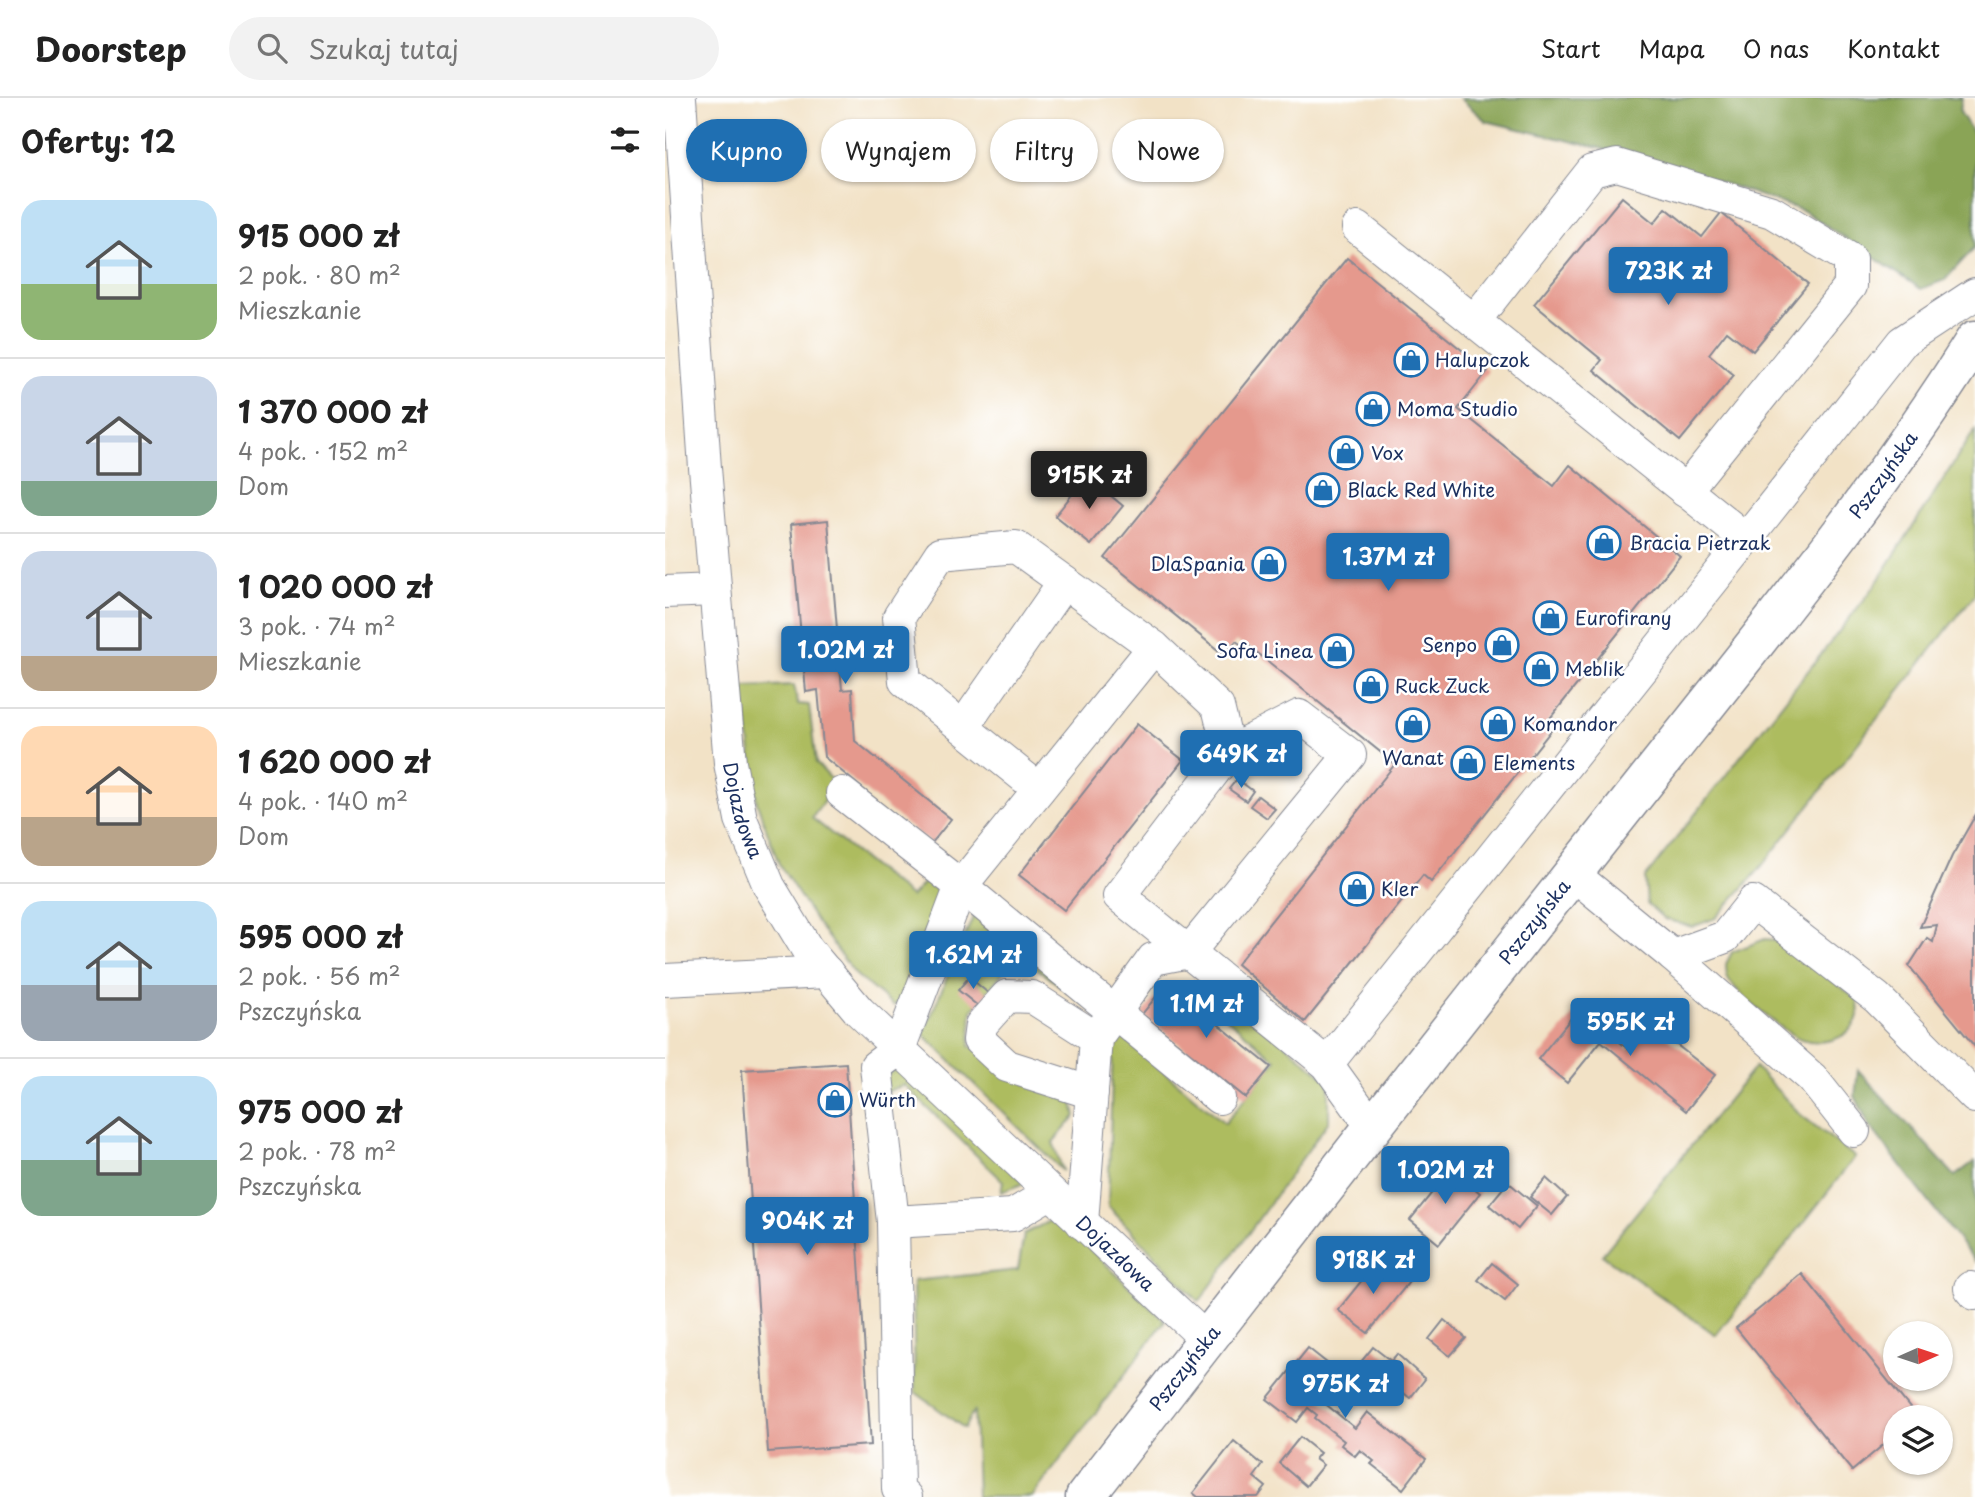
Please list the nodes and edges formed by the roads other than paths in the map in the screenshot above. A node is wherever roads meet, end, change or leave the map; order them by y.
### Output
1 (680, 98) edge
2 (1358, 228) dead end
3 (1975, 294) edge
4 (1474, 321) junction
5 (1975, 341) edge
6 (1685, 491) junction
7 (1746, 539) junction
8 (1064, 582) junction
9 (715, 590) junction
10 (665, 592) edge
11 (1154, 647) junction
12 (963, 727) junction
13 (1229, 752) junction
14 (1039, 789) junction
15 (842, 793) dead end
16 (1573, 874) junction
17 (961, 886) junction
18 (1189, 952) junction
19 (1673, 956) junction
20 (827, 972) junction
21 (665, 980) edge
22 (1115, 1011) junction
23 (1096, 1038) junction
24 (899, 1049) junction
25 (1327, 1064) junction
26 (1092, 1093) junction
27 (1975, 1097) edge
28 (1219, 1098) dead end
29 (1373, 1128) junction
30 (1854, 1131) dead end
31 (1051, 1193) junction
32 (893, 1222) junction
33 (1082, 1223) junction
34 (1207, 1340) junction
35 (897, 1494) edge
36 (1085, 1497) edge

1 - 9 lane, Dojazdowa
2 - 4 lane
3 - 7 lane
4 - 6 lane
4 - 6 lane
5 - 16 main road, Pszczyńska
6 - 7 lane
7 - 25 lane
8 - 11 lane
8 - 12 lane
8 - 12 lane
9 - 10 lane
9 - 20 lane, Dojazdowa
11 - 13 lane
11 - 14 lane
12 - 14 lane
13 - 18 lane
13 - 18 lane
14 - 17 lane
15 - 17 lane
16 - 19 lane
16 - 29 main road, Pszczyńska
17 - 22 lane
17 - 24 lane
18 - 22 lane
18 - 25 lane
19 - 27 lane
19 - 30 lane
20 - 21 lane
20 - 24 lane, Dojazdowa
22 - 23 lane
22 - 28 lane
23 - 26 lane
23 - 26 lane
24 - 31 lane, Dojazdowa
24 - 32 lane
25 - 29 lane
26 - 33 lane
29 - 34 main road, Pszczyńska
31 - 32 lane
31 - 33 lane, Dojazdowa
32 - 35 lane
33 - 34 lane, Dojazdowa
34 - 36 main road, Pszczyńska

